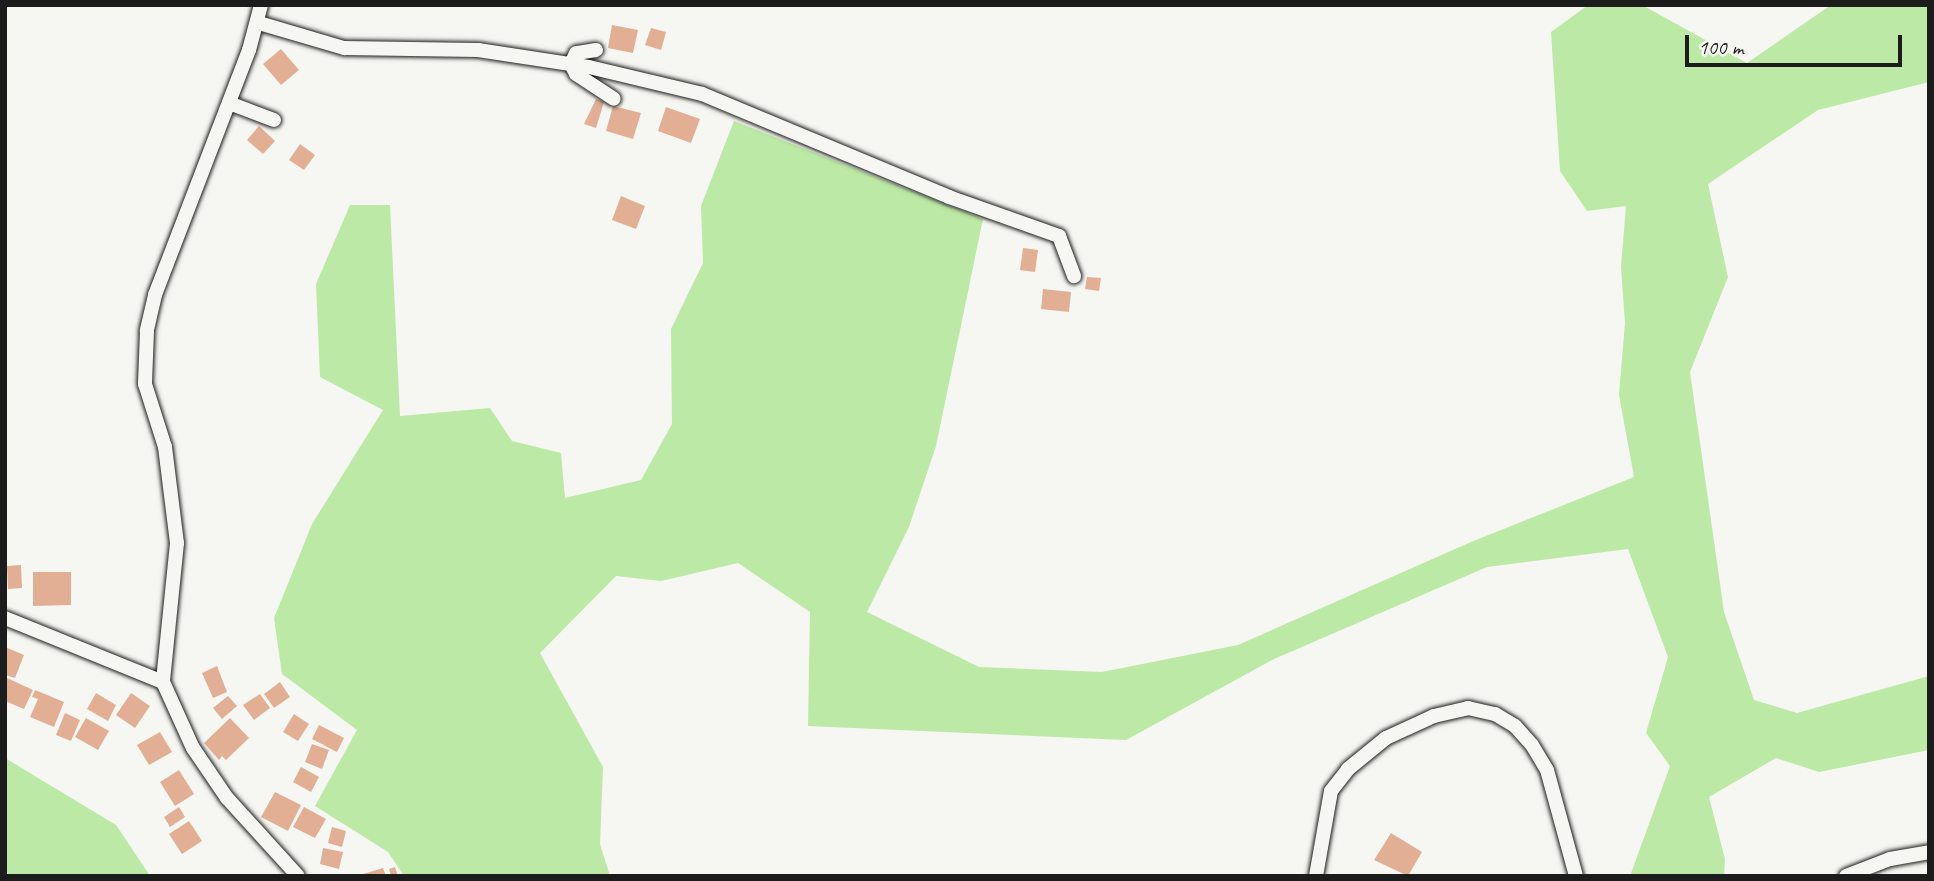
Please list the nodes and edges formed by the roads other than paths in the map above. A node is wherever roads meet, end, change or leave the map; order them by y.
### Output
1 (261, 5) edge
2 (259, 23) junction
3 (596, 50) dead end
4 (571, 64) junction
5 (614, 99) dead end
6 (229, 103) junction
7 (274, 120) dead end
8 (1074, 276) dead end
9 (5, 618) edge
10 (163, 681) junction
11 (1929, 852) edge
12 (298, 876) edge
13 (1316, 876) edge
14 (1576, 876) edge
15 (1846, 876) edge

1 - 2 street
2 - 4 street
2 - 6 street
3 - 4 street
4 - 5 street
4 - 8 street
6 - 7 street
6 - 10 street
9 - 10 street
10 - 12 street
11 - 15 street
13 - 14 street

